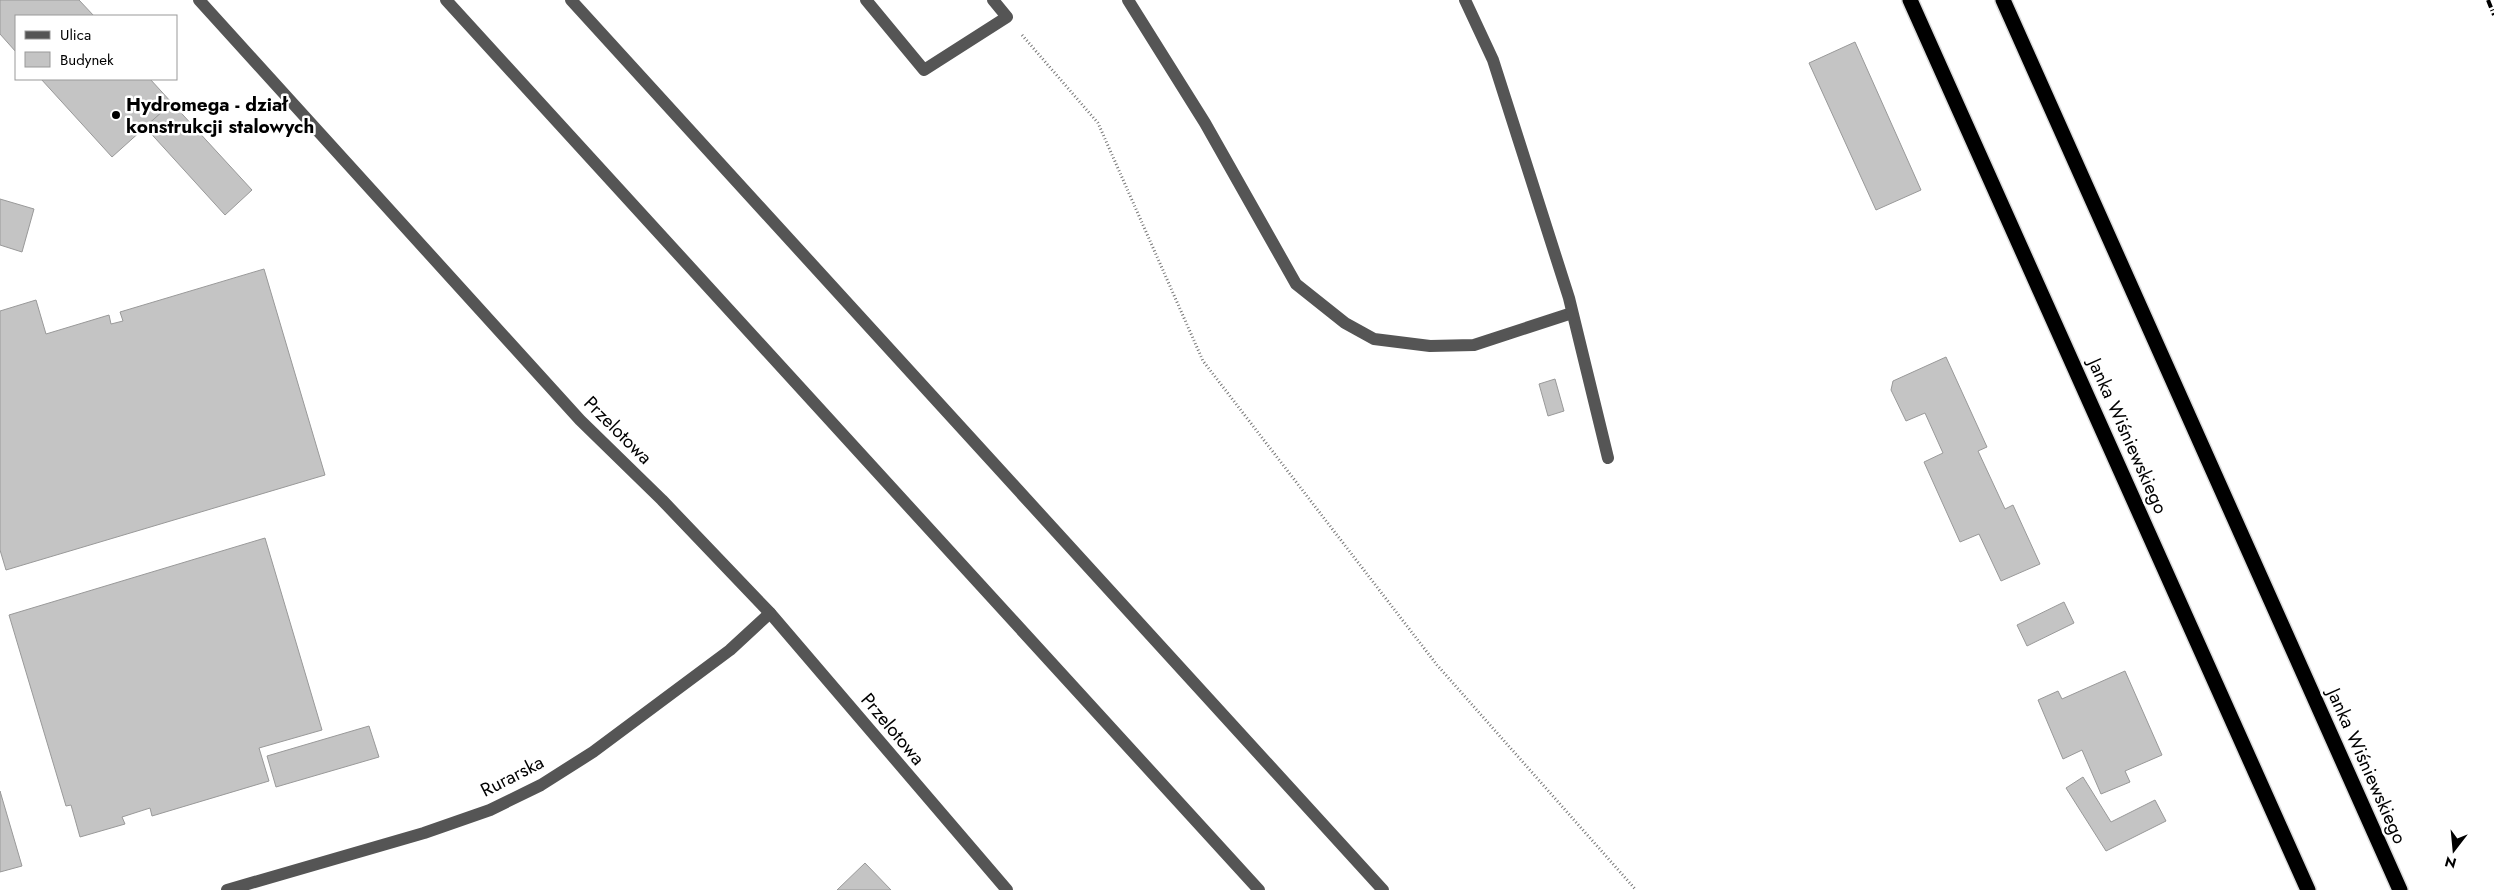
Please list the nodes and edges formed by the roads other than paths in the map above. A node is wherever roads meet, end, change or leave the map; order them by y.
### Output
1 (198, 0) edge
2 (446, 0) edge
3 (571, 0) edge
4 (866, 0) edge
5 (994, 0) edge
6 (1128, 0) edge
7 (1465, 0) edge
8 (1910, 0) edge
9 (2003, 0) edge
10 (1572, 313) junction
11 (1608, 458) dead end
12 (770, 613) junction
13 (227, 890) edge
14 (1007, 890) edge
15 (1259, 890) edge
16 (1383, 890) edge
17 (2308, 890) edge
18 (2400, 890) edge

1 - 12 street, Przelotowa
2 - 15 street
3 - 16 street
4 - 5 street
6 - 10 street
7 - 10 street
8 - 17 highway, Janka Wiśniewskiego
9 - 18 highway, Janka Wiśniewskiego
10 - 11 street
12 - 13 street, Rurarska
12 - 14 street, Przelotowa

